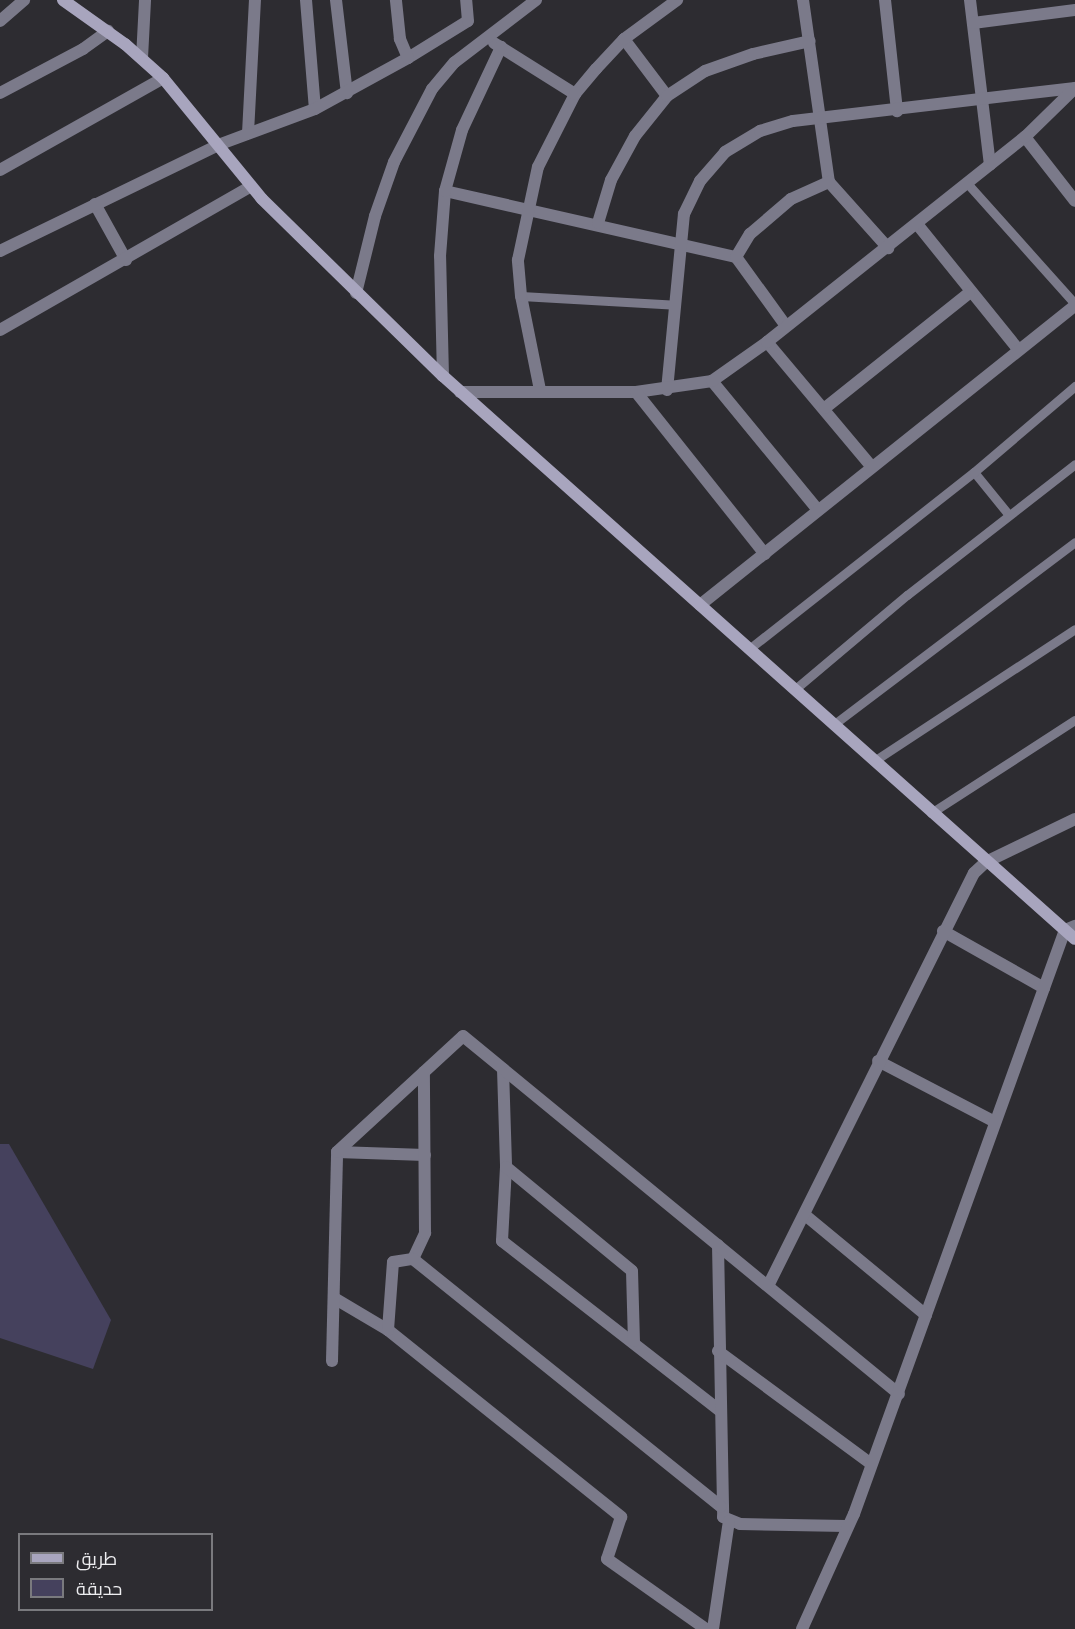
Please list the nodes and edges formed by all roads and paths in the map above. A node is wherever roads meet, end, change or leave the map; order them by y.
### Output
1 (24, 0) edge
2 (63, 0) edge
3 (145, 0) edge
4 (255, 0) edge
5 (306, 0) edge
6 (336, 0) edge
7 (396, 0) edge
8 (466, 0) edge
9 (536, 0) edge
10 (675, 0) edge
11 (803, 0) edge
12 (885, 0) edge
13 (970, 0) edge
14 (80, 6) edge
15 (1075, 10) edge
16 (0, 21) edge
17 (973, 23) junction
18 (108, 31) junction
19 (486, 37) junction
20 (624, 39) junction
21 (810, 41) junction
22 (501, 47) junction
23 (142, 58) junction
24 (408, 58) junction
25 (163, 78) junction
26 (1075, 88) edge
27 (0, 93) edge
28 (347, 93) junction
29 (575, 94) junction
30 (667, 96) junction
31 (982, 100) junction
32 (315, 109) junction
33 (897, 111) junction
34 (818, 117) junction
35 (248, 133) junction
36 (1025, 137) junction
37 (218, 145) junction
38 (990, 165) junction
39 (0, 170) edge
40 (829, 182) junction
41 (966, 182) junction
42 (251, 186) junction
43 (445, 191) junction
44 (1075, 201) edge
45 (95, 204) junction
46 (528, 211) junction
47 (598, 223) junction
48 (917, 224) junction
49 (678, 243) junction
50 (888, 248) junction
51 (0, 251) edge
52 (736, 257) junction
53 (126, 260) junction
54 (356, 293) junction
55 (969, 293) junction
56 (520, 296) junction
57 (675, 305) junction
58 (1075, 305) edge
59 (786, 326) junction
60 (0, 330) edge
61 (767, 342) junction
62 (1018, 349) junction
63 (443, 376) junction
64 (712, 381) junction
65 (1075, 386) edge
66 (540, 390) junction
67 (667, 390) junction
68 (460, 392) junction
69 (636, 392) junction
70 (825, 408) junction
71 (1075, 464) edge
72 (872, 466) junction
73 (974, 472) junction
74 (818, 510) junction
75 (1008, 515) junction
76 (1075, 542) edge
77 (765, 554) junction
78 (700, 605) junction
79 (1075, 629) edge
80 (749, 649) junction
81 (794, 690) junction
82 (1075, 720) edge
83 (833, 725) junction
84 (874, 762) junction
85 (931, 813) junction
86 (1075, 819) edge
87 (986, 862) junction
88 (1070, 928) edge
89 (943, 931) junction
90 (1075, 939) edge
91 (1044, 988) junction
92 (878, 1062) junction
93 (503, 1069) junction
94 (424, 1072) junction
95 (995, 1122) junction
96 (338, 1152) junction
97 (425, 1155) junction
98 (506, 1167) junction
99 (805, 1215) junction
100 (718, 1245) junction
101 (413, 1259) junction
102 (769, 1284) junction
103 (334, 1298) junction
104 (926, 1315) junction
105 (388, 1330) junction
106 (634, 1341) junction
107 (718, 1350) junction
108 (332, 1361) dead end
109 (899, 1394) junction
110 (719, 1410) junction
111 (872, 1464) junction
112 (721, 1507) junction
113 (729, 1521) junction
114 (846, 1526) junction
115 (706, 1629) edge
116 (713, 1629) edge
117 (802, 1629) edge

1 - 16 street
2 - 14 street
3 - 23 street
4 - 35 street
5 - 32 street
6 - 28 street
7 - 24 street
8 - 24 street
9 - 19 street
10 - 20 street
11 - 21 street
12 - 33 street
13 - 17 street
14 - 18 street
15 - 17 street
17 - 31 street
18 - 23 street
18 - 27 street
19 - 22 street
19 - 54 street
20 - 29 street
20 - 30 street
21 - 30 street
21 - 34 street
22 - 29 street
22 - 43 street
23 - 25 street
24 - 28 street
25 - 37 street
25 - 39 street
26 - 31 street
26 - 36 street
28 - 32 street
29 - 46 street
30 - 47 street
31 - 33 street
31 - 38 street
32 - 35 street
33 - 34 street
34 - 40 street
34 - 49 street
35 - 37 street
36 - 38 street
36 - 44 street
37 - 42 street
37 - 45 street
38 - 41 street
40 - 50 street
40 - 52 street
41 - 48 street
41 - 58 lane
42 - 53 street
42 - 54 street
43 - 46 street
43 - 63 street
45 - 51 street
45 - 53 street
46 - 47 street
46 - 56 street
47 - 49 street
48 - 50 street
48 - 55 street
49 - 52 street
49 - 57 street
50 - 59 street
52 - 59 street
53 - 60 street
54 - 63 street
55 - 62 street
55 - 70 street
56 - 57 lane
56 - 66 street
57 - 67 street
58 - 62 street
59 - 61 street
61 - 64 street
61 - 70 street
62 - 72 street
63 - 68 street
64 - 67 street
64 - 74 street
65 - 73 lane
66 - 68 street
66 - 69 street
67 - 69 street
68 - 78 street
69 - 77 street
70 - 72 street
71 - 75 lane
72 - 74 street
73 - 75 lane
73 - 80 lane
74 - 77 street
75 - 81 lane
76 - 83 lane
77 - 78 street
78 - 80 street
79 - 84 lane
80 - 81 street
81 - 83 street
82 - 85 lane
83 - 84 street
84 - 85 street
85 - 87 street
86 - 87 street
87 - 88 street
87 - 89 street
88 - 90 street
88 - 91 street
89 - 91 street
89 - 92 street
91 - 95 street
92 - 95 street
92 - 99 street
93 - 94 street
93 - 98 street
93 - 100 street
94 - 96 street
94 - 97 street
95 - 104 street
96 - 97 street
96 - 103 street
97 - 101 street
98 - 106 street
98 - 106 street
99 - 102 street
99 - 104 street
100 - 102 street
100 - 107 street
101 - 105 street
101 - 112 street
102 - 109 street
103 - 105 street
103 - 108 street
104 - 109 street
105 - 115 street
106 - 110 street
107 - 110 street
107 - 111 street
109 - 111 street
110 - 112 street
111 - 114 street
112 - 113 street
113 - 114 street
113 - 116 street
114 - 117 street

